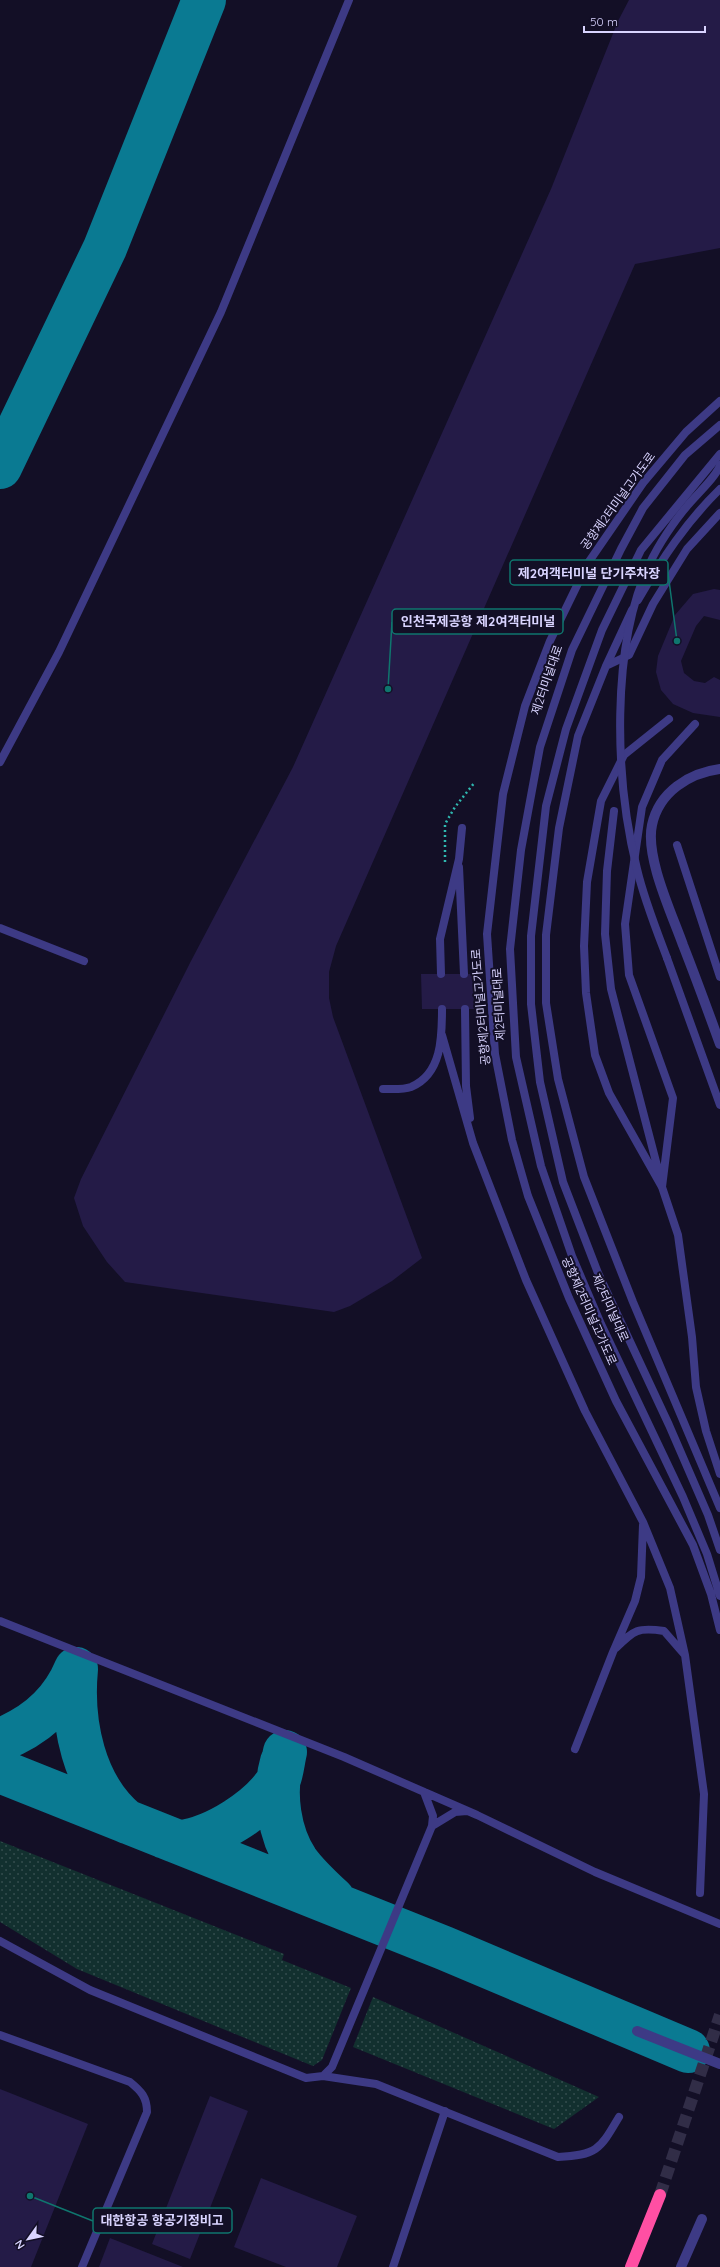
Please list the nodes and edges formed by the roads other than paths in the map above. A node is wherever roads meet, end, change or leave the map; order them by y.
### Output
1 (349, 0) edge
2 (720, 401) edge
3 (720, 425) edge
4 (720, 454) edge
5 (720, 465) edge
6 (720, 488) edge
7 (720, 513) edge
8 (606, 666) junction
9 (669, 719) dead end
10 (695, 724) dead end
11 (0, 762) edge
12 (720, 769) edge
13 (614, 811) dead end
14 (462, 828) dead end
15 (677, 845) dead end
16 (459, 859) junction
17 (0, 928) edge
18 (84, 961) dead end
19 (441, 974) dead end
20 (464, 974) dead end
21 (720, 977) edge
22 (442, 1009) dead end
23 (465, 1009) dead end
24 (442, 1035) junction
25 (720, 1044) edge
26 (383, 1089) dead end
27 (720, 1105) edge
28 (473, 1143) junction
29 (662, 1187) junction
30 (720, 1474) edge
31 (720, 1508) edge
32 (643, 1522) junction
33 (720, 1550) edge
34 (720, 1596) edge
35 (0, 1622) edge
36 (720, 1630) edge
37 (612, 1652) junction
38 (685, 1655) junction
39 (575, 1749) dead end
40 (424, 1792) junction
41 (477, 1815) junction
42 (432, 1826) junction
43 (700, 1893) dead end
44 (720, 1924) edge
45 (0, 1941) edge
46 (637, 2031) dead end
47 (0, 2035) edge
48 (720, 2064) edge
49 (323, 2076) junction
50 (445, 2110) junction
51 (619, 2117) dead end
52 (660, 2195) tunnel mouth
53 (702, 2219) dead end
54 (82, 2267) edge
55 (393, 2267) edge
56 (631, 2267) edge
57 (681, 2267) edge

1 - 11 lane
2 - 36 lane, 공항제2터미널고가도로
3 - 34 lane, 제2터미널대로
4 - 33 lane, 공항제2터미널고가도로
5 - 27 lane, bridge
6 - 8 lane, 제2터미널대로
7 - 8 lane
8 - 31 lane, 제2터미널대로
9 - 29 lane
10 - 29 lane
12 - 25 street
13 - 29 lane
14 - 16 lane
15 - 21 lane
16 - 19 lane
16 - 20 lane
17 - 18 lane
22 - 24 lane
23 - 28 lane
24 - 26 lane
24 - 28 lane
28 - 32 lane
29 - 30 lane
32 - 37 lane
32 - 38 lane
35 - 40 lane
37 - 38 lane
37 - 39 lane
38 - 43 lane
40 - 41 lane
40 - 42 lane
41 - 42 lane
41 - 44 lane
42 - 49 lane
45 - 49 lane
46 - 48 street, bridge
47 - 54 lane
49 - 50 lane
50 - 51 lane
50 - 55 lane
52 - 56 highway
53 - 57 street

